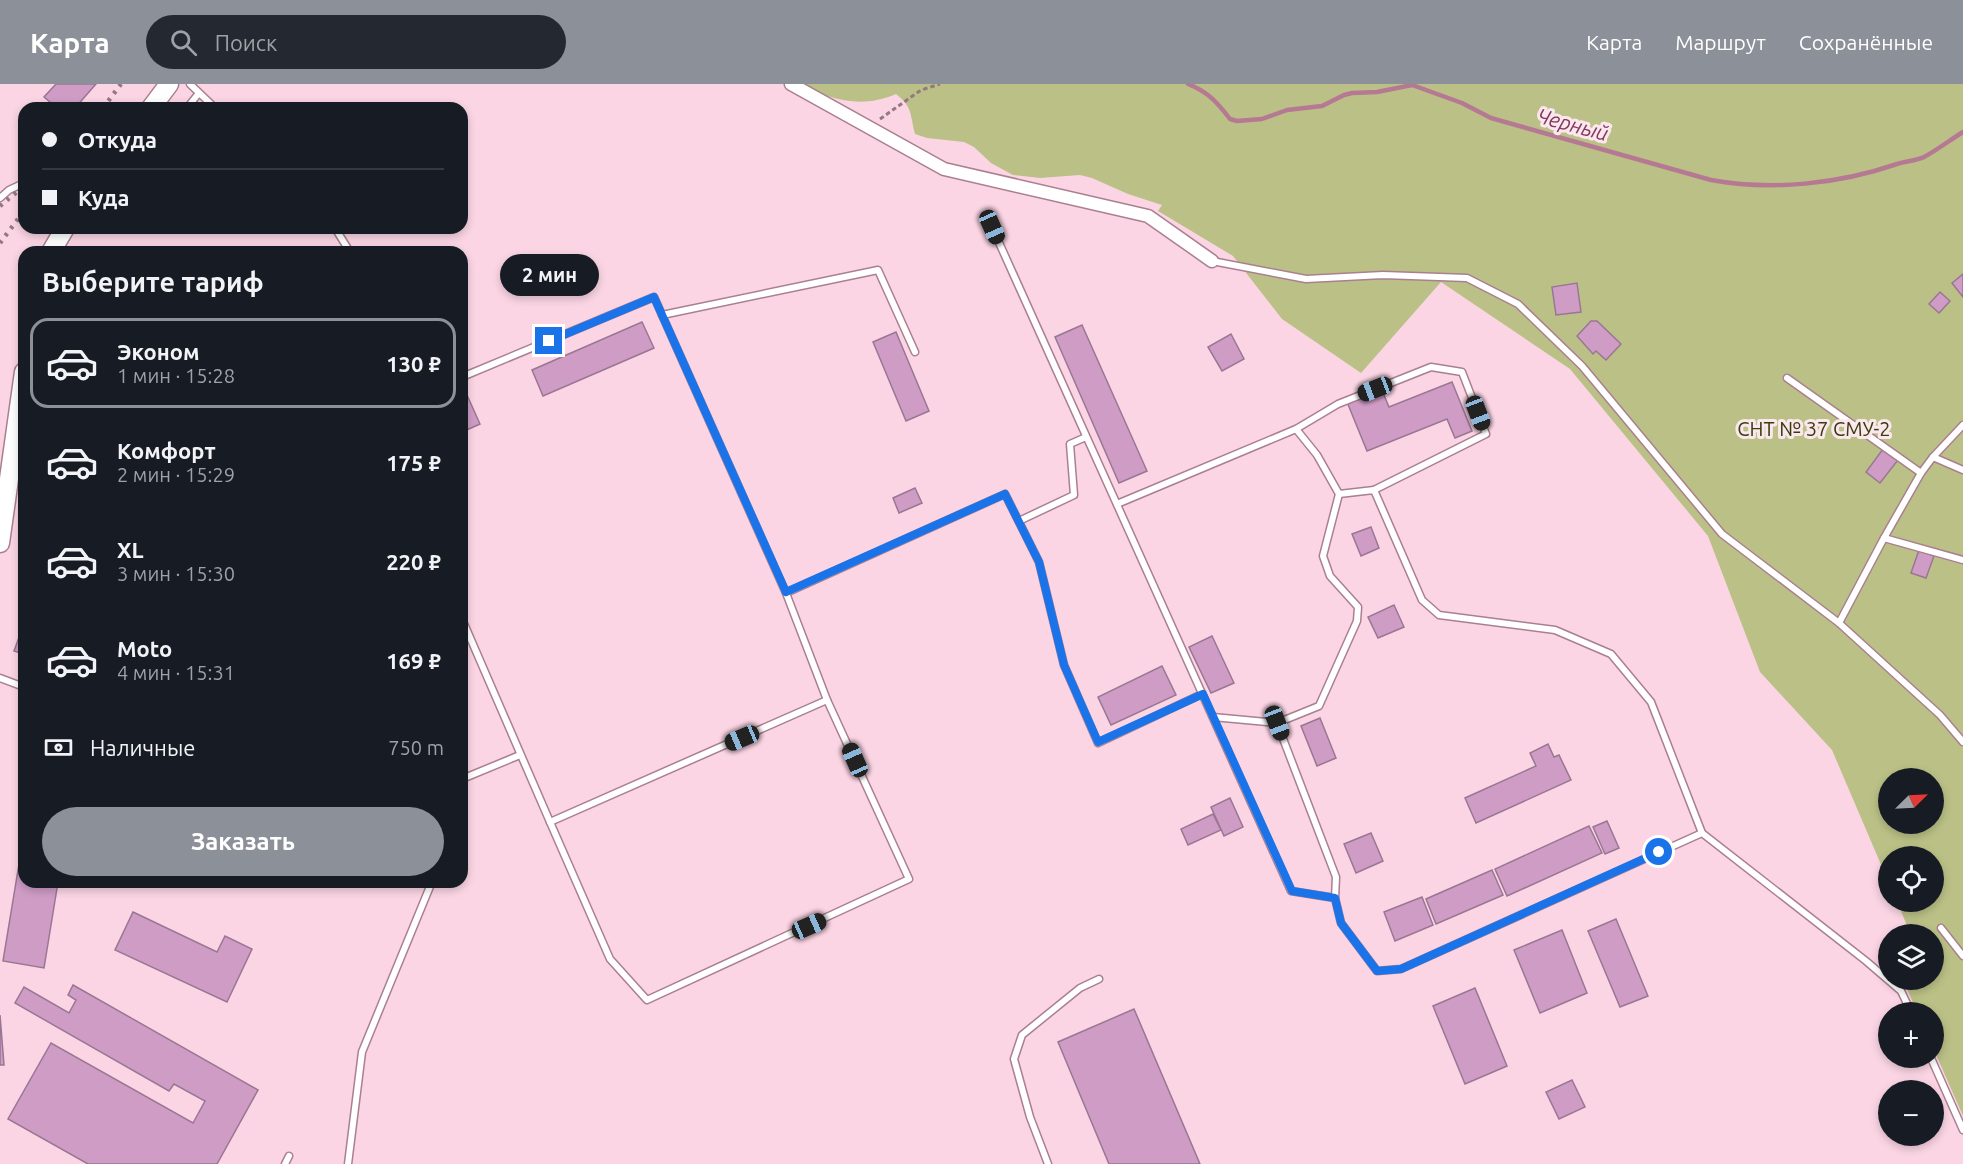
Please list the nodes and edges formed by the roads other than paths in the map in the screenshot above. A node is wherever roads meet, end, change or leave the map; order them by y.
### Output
1 (169, 84) edge
2 (190, 84) edge
3 (791, 84) edge
4 (199, 93) junction
5 (156, 102) edge
6 (192, 102) edge
7 (209, 102) edge
8 (18, 186) edge
9 (0, 198) edge
10 (992, 227) dead end
11 (1212, 261) joint
12 (662, 315) junction
13 (915, 352) dead end
14 (468, 374) edge
15 (1786, 378) dead end
16 (18, 415) edge
17 (1963, 425) edge
18 (1296, 429) junction
19 (1086, 437) junction
20 (1933, 457) junction
21 (1963, 470) edge
22 (1922, 472) junction
23 (1374, 490) junction
24 (1339, 494) junction
25 (1117, 504) junction
26 (1019, 521) junction
27 (1884, 538) junction
28 (0, 543) edge
29 (1963, 560) edge
30 (786, 592) junction
31 (1839, 623) junction
32 (468, 633) edge
33 (0, 678) edge
34 (18, 685) edge
35 (1203, 694) junction
36 (827, 700) junction
37 (1213, 717) junction
38 (1277, 723) junction
39 (1963, 742) edge
40 (520, 755) junction
41 (468, 777) edge
42 (550, 822) junction
43 (1702, 833) junction
44 (428, 888) edge
45 (1335, 898) junction
46 (1944, 932) edge
47 (1963, 956) edge
48 (1099, 979) dead end
49 (1906, 1002) edge
50 (1935, 1068) edge
51 (1963, 1130) edge
52 (289, 1156) dead end
53 (285, 1164) edge
54 (348, 1164) edge
55 (1048, 1164) edge

1 - 5 main road
2 - 4 lane
3 - 11 street
4 - 6 lane
4 - 7 lane
8 - 9 lane
10 - 19 lane
11 - 31 lane
12 - 13 lane
12 - 14 lane
12 - 30 lane
15 - 22 lane
16 - 28 main road
17 - 20 lane
18 - 23 lane
18 - 24 lane
18 - 25 lane
19 - 25 lane
19 - 26 lane
20 - 21 lane
20 - 22 lane
22 - 27 lane
23 - 24 lane
23 - 43 lane
24 - 38 lane
25 - 35 lane
26 - 30 lane
26 - 35 lane
27 - 29 lane
27 - 31 lane
30 - 36 lane
31 - 39 lane
32 - 40 lane
33 - 34 lane
35 - 37 lane
36 - 42 lane
36 - 42 lane
37 - 38 lane
37 - 45 lane
38 - 45 lane
40 - 41 lane
40 - 42 lane
43 - 45 lane
43 - 49 lane
44 - 54 lane
46 - 47 lane
48 - 55 lane
50 - 51 lane
52 - 53 lane

